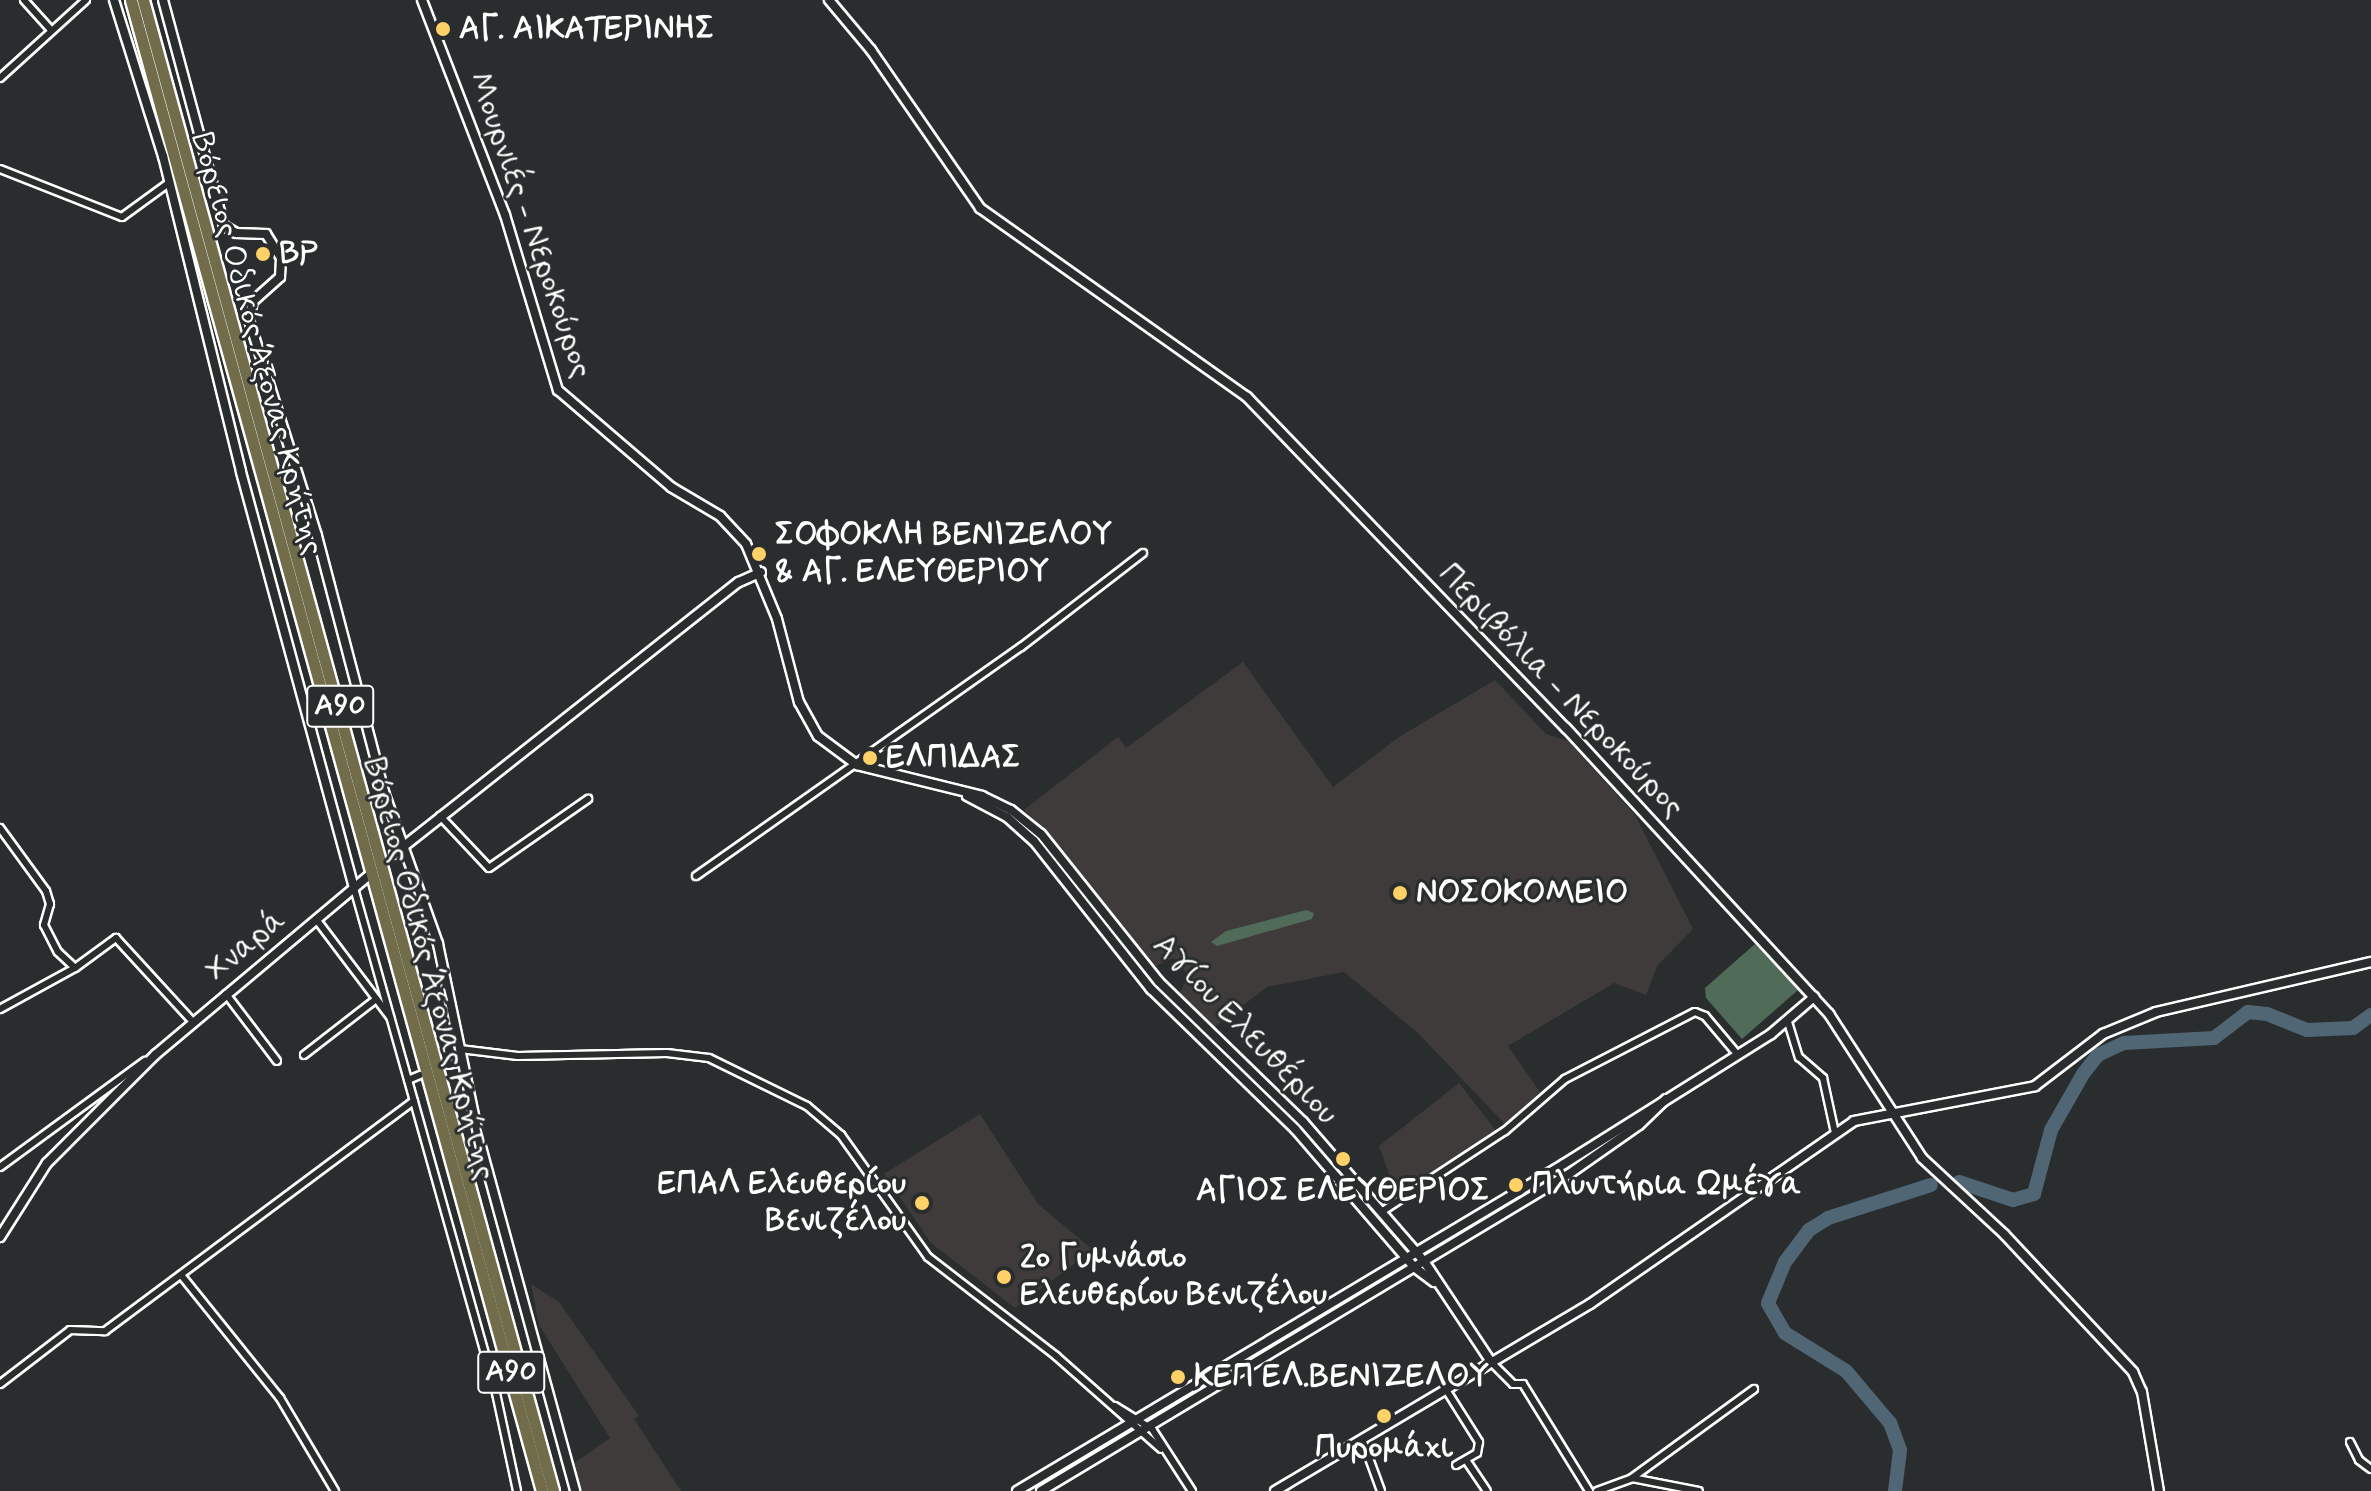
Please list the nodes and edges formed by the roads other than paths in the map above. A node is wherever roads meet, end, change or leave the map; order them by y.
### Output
1 (24, 0) edge
2 (86, 0) edge
3 (114, 0) edge
4 (131, 0) edge
5 (143, 0) edge
6 (163, 0) edge
7 (422, 0) edge
8 (829, 0) edge
9 (51, 30) junction
10 (0, 78) edge
11 (0, 169) edge
12 (170, 182) junction
13 (209, 226) junction
14 (224, 237) dead end
15 (241, 302) dead end
16 (235, 319) junction
17 (1143, 553) dead end
18 (761, 572) junction
19 (857, 765) junction
20 (951, 787) junction
21 (588, 799) dead end
22 (440, 816) junction
23 (0, 828) edge
24 (402, 847) junction
25 (394, 854) dead end
26 (368, 876) dead end
27 (696, 876) dead end
28 (354, 888) junction
29 (316, 919) junction
30 (2371, 962) edge
31 (75, 968) junction
32 (226, 994) junction
33 (1814, 997) junction
34 (375, 1000) junction
35 (0, 1009) edge
36 (392, 1020) junction
37 (193, 1022) junction
38 (1788, 1022) junction
39 (460, 1049) junction
40 (155, 1055) junction
41 (304, 1055) dead end
42 (1738, 1055) junction
43 (277, 1061) dead end
44 (462, 1062) junction
45 (448, 1065) dead end
46 (420, 1075) dead end
47 (408, 1080) junction
48 (1667, 1098) junction
49 (414, 1101) junction
50 (1891, 1111) junction
51 (1835, 1133) junction
52 (0, 1167) edge
53 (1381, 1212) junction
54 (0, 1237) edge
55 (1396, 1244) junction
56 (1417, 1253) junction
57 (1407, 1259) junction
58 (1424, 1261) junction
59 (1393, 1267) junction
60 (1414, 1267) junction
61 (181, 1275) junction
62 (1399, 1276) junction
63 (1422, 1276) junction
64 (1435, 1282) junction
65 (1491, 1362) junction
66 (0, 1384) edge
67 (1445, 1388) junction
68 (1754, 1389) dead end
69 (1115, 1406) junction
70 (1142, 1420) junction
71 (1132, 1426) junction
72 (1152, 1429) junction
73 (1141, 1435) junction
74 (1362, 1439) junction
75 (2350, 1442) dead end
76 (1161, 1449) junction
77 (1466, 1460) junction
78 (1456, 1465) dead end
79 (2371, 1469) edge
80 (1632, 1478) junction
81 (335, 1491) edge
82 (517, 1491) edge
83 (542, 1491) edge
84 (553, 1491) edge
85 (575, 1491) edge
86 (1017, 1491) edge
87 (1041, 1491) edge
88 (1192, 1491) edge
89 (1275, 1491) edge
90 (1381, 1491) edge
91 (1487, 1491) edge
92 (1589, 1491) edge
93 (1597, 1491) edge
94 (1699, 1491) edge
95 (2159, 1491) edge

1 - 9 street
2 - 9 street
3 - 12 main road
4 - 83 highway, Βόρειος Οδικός Άξονας Κρήτης / Α90
5 - 13 highway, Βόρειος Οδικός Άξονας Κρήτης / Α90
6 - 24 main road
7 - 18 main road, Μουρνιές - Νεροκούρος
8 - 33 main road, Περιβόλια - Νεροκούρος
9 - 10 street
11 - 12 street
12 - 28 main road
13 - 14 highway
13 - 16 highway, Βόρειος Οδικός Άξονας Κρήτης / Α90
15 - 16 highway
16 - 84 highway, Βόρειος Οδικός Άξονας Κρήτης / Α90
17 - 19 street
18 - 19 main road, Αγίου Ελευθέριου
18 - 22 main road
19 - 20 main road, Αγίου Ελευθέριου
19 - 27 street
20 - 53 main road, Αγίου Ελευθέριου
20 - 55 main road, Αγίου Ελευθέριου
21 - 22 street
22 - 24 main road
23 - 31 street
24 - 25 main road
24 - 39 main road
26 - 28 main road, Χναρά
28 - 29 main road, Χναρά
28 - 36 street
29 - 32 main road, Χναρά
29 - 34 street
30 - 50 main road
31 - 35 street
31 - 37 street
32 - 37 main road, Χναρά
32 - 43 street
33 - 38 main road
33 - 50 main road, Περιβόλια - Νεροκούρος
34 - 36 street
34 - 41 street
36 - 47 street
37 - 40 main road, Χναρά
38 - 42 main road
38 - 51 street
39 - 44 main road
39 - 69 street
40 - 52 street, Χναρά
40 - 54 main road, Χναρά
42 - 48 main road
42 - 53 street
44 - 45 street
44 - 85 main road
46 - 47 street
47 - 49 street
48 - 56 main road
48 - 58 main road
49 - 61 street
49 - 82 street
50 - 51 main road
50 - 95 main road, Περιβόλια - Νεροκούρος
51 - 65 main road
53 - 56 main road, Αγίου Ελευθέριου
55 - 57 main road, Αγίου Ελευθέριου
55 - 59 main road
56 - 57 main road
56 - 58 main road, Αγίου Ελευθέριου
57 - 59 main road
57 - 60 main road, Αγίου Ελευθέριου
58 - 60 main road
58 - 64 main road, Αγίου Ελευθέριου
59 - 70 main road
60 - 62 main road
60 - 63 main road, Αγίου Ελευθέριου
61 - 66 street
61 - 81 street
62 - 63 main road
62 - 72 main road
63 - 64 main road
64 - 65 main road, Αγίου Ελευθέριου
65 - 67 main road
65 - 92 street
67 - 74 main road
67 - 77 street
68 - 80 street
69 - 70 street
69 - 71 street
70 - 71 main road
70 - 72 street
71 - 73 street
71 - 86 main road
72 - 73 main road
72 - 76 street
73 - 76 street
73 - 87 main road
74 - 89 main road
74 - 90 street
75 - 79 street
76 - 88 street
77 - 78 street
77 - 91 street
80 - 93 street
80 - 94 street

